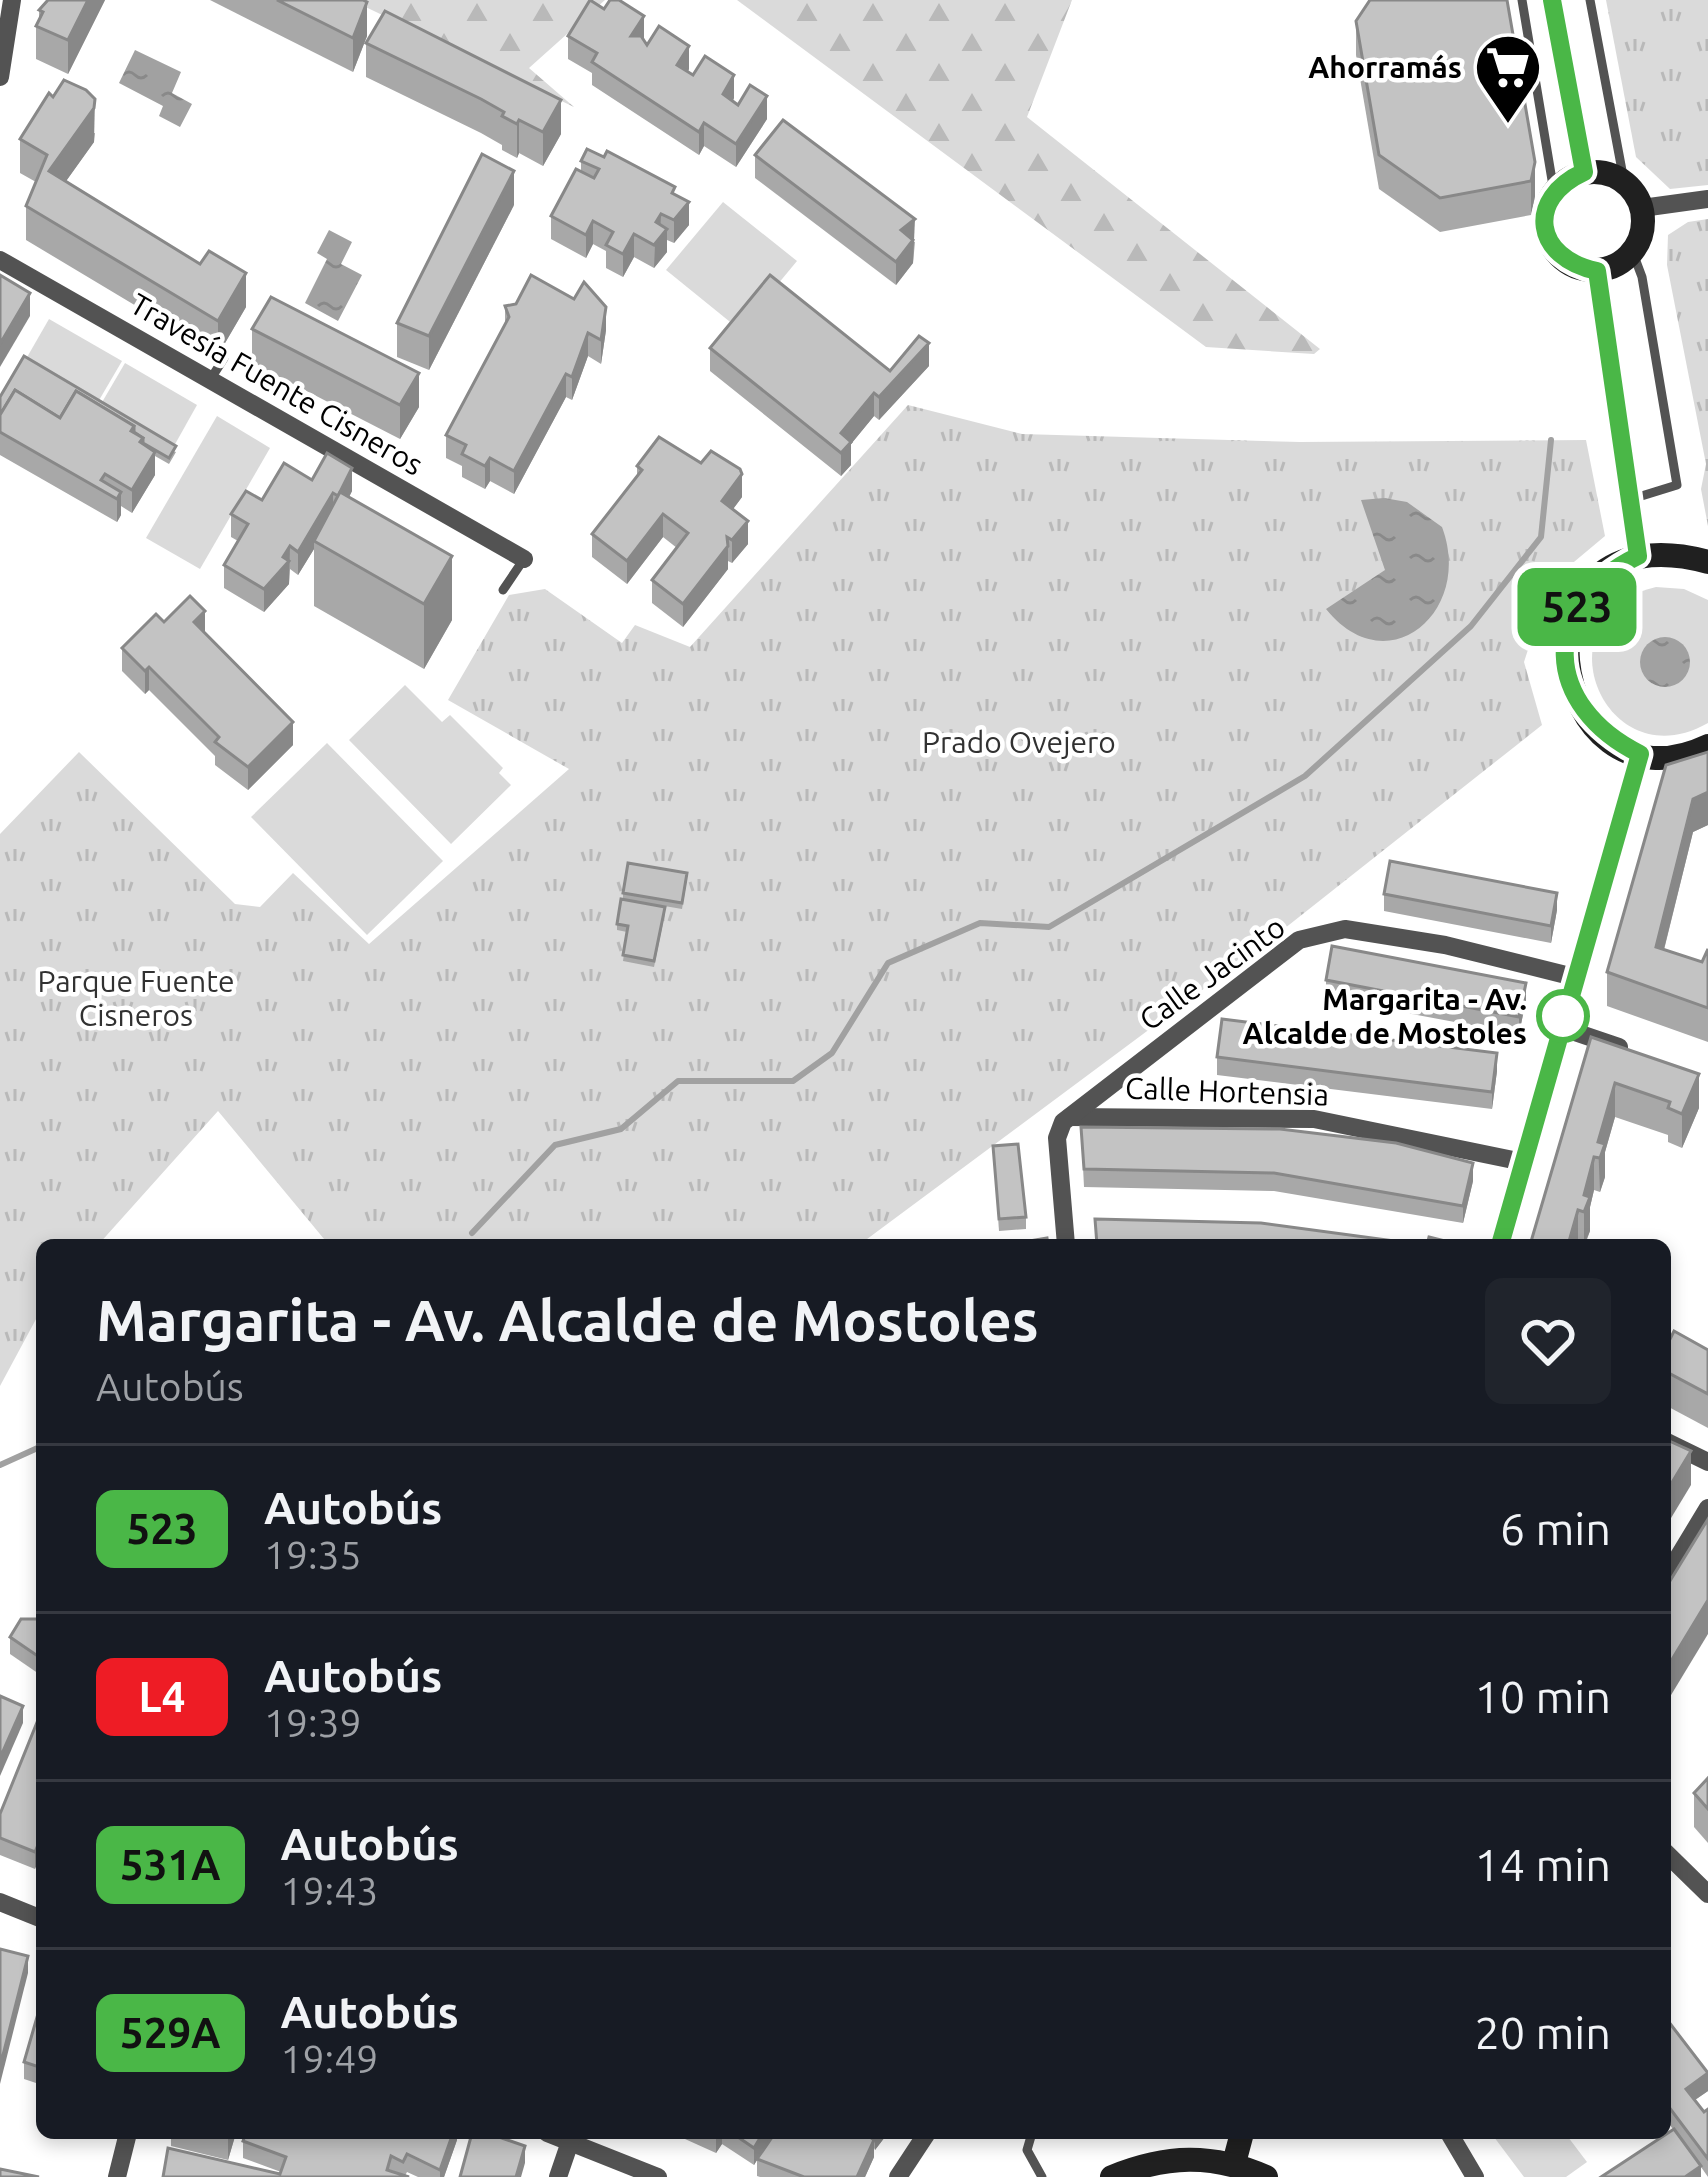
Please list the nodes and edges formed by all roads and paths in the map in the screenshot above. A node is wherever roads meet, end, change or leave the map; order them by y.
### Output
1 (12, 0) edge
2 (1522, 0) edge
3 (1552, 0) edge
4 (1590, 0) edge
5 (0, 77) edge
6 (1584, 172) junction
7 (1624, 182) junction
8 (1555, 192) junction
9 (1708, 199) edge
10 (1642, 208) junction
11 (1633, 253) junction
12 (0, 260) edge
13 (1597, 271) junction
14 (224, 358) dead end
15 (210, 380) junction
16 (1630, 499) junction
17 (1638, 556) junction
18 (524, 559) joint
19 (1708, 562) edge
20 (503, 590) dead end
21 (1708, 746) edge
22 (1640, 754) junction
23 (1574, 977) junction
24 (1560, 1027) junction
25 (1645, 1057) edge
26 (1126, 1073) junction
27 (1070, 1117) junction
28 (1167, 1118) junction
29 (1523, 1162) junction
30 (1066, 1239) edge
31 (1501, 1239) edge
32 (1671, 1444) edge
33 (1708, 1462) edge
34 (1708, 1508) edge
35 (1671, 1569) edge
36 (1671, 1858) edge
37 (1708, 1894) edge
38 (0, 1901) edge
39 (36, 1916) edge
40 (126, 2139) edge
41 (572, 2139) edge
42 (574, 2139) edge
43 (923, 2139) edge
44 (1030, 2139) edge
45 (1241, 2139) edge
46 (1452, 2139) edge
47 (1234, 2162) junction
48 (117, 2177) edge
49 (558, 2177) edge
50 (658, 2177) edge
51 (898, 2177) edge
52 (1042, 2177) edge
53 (1112, 2177) edge
54 (1266, 2177) edge
55 (1475, 2177) edge

1 - 5 street
2 - 8 lane
3 - 6 street
4 - 7 lane
6 - 7 street
6 - 8 street
7 - 10 street
8 - 13 street
9 - 10 street
10 - 11 street
11 - 13 street
11 - 16 lane
12 - 15 street, Travesía Fuente Cisneros
13 - 16 street
14 - 15 lane
15 - 18 street, Travesía Fuente Cisneros
16 - 17 street
17 - 19 street
17 - 22 street
18 - 20 lane
21 - 22 street
22 - 23 street
23 - 24 street
23 - 26 street, Calle Jacinto
24 - 25 street
24 - 29 street
26 - 27 street, Calle Jacinto
26 - 28 street
27 - 28 street, Calle Hortensia
27 - 30 street, Calle Jacinto
28 - 29 street, Calle Hortensia
29 - 31 street
32 - 33 street
34 - 35 street
36 - 37 street
38 - 39 street
40 - 48 street
41 - 49 street
42 - 50 street
43 - 51 street
44 - 52 lane
45 - 47 street
46 - 55 street
47 - 53 street
47 - 54 street

